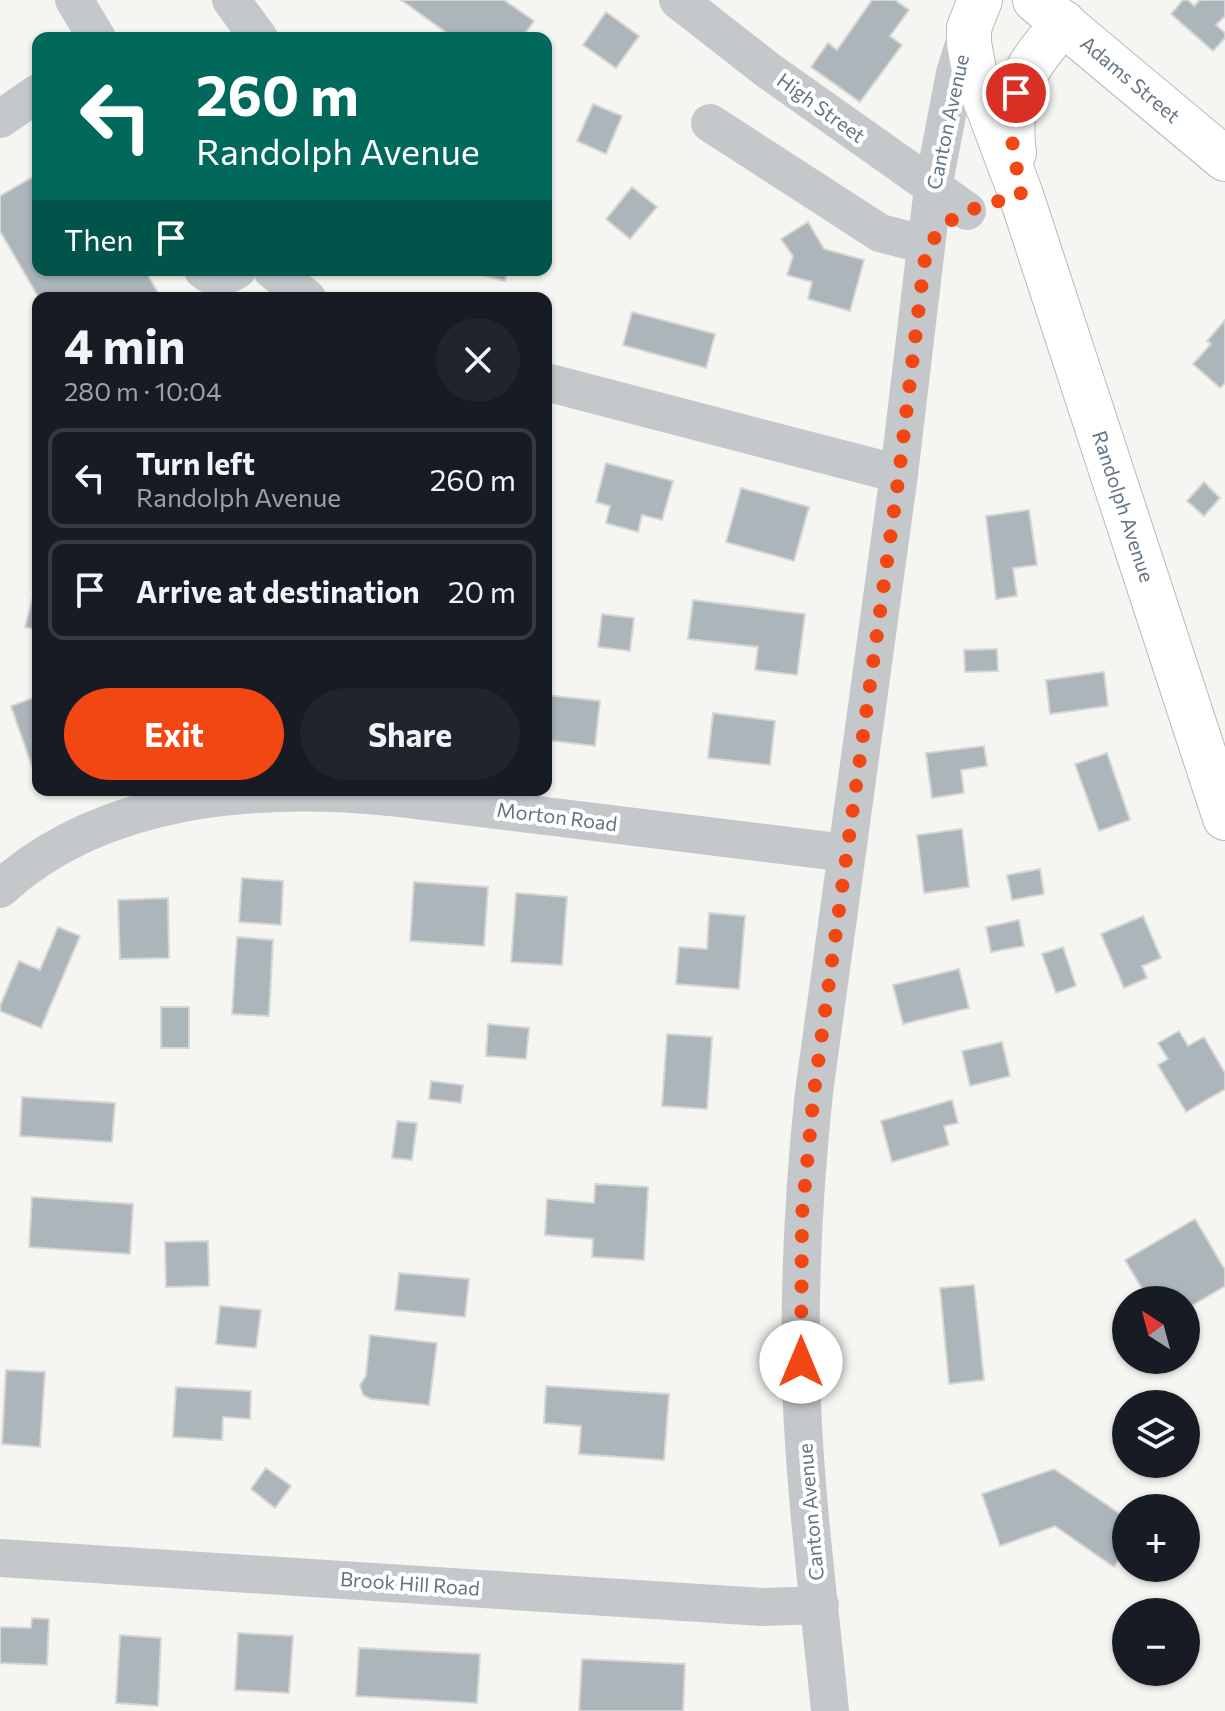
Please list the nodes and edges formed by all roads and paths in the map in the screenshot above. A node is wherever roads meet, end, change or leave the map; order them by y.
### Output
1 (74, 0) edge
2 (231, 0) edge
3 (678, 0) edge
4 (1049, 12) edge
5 (975, 14) edge
6 (93, 32) edge
7 (255, 32) edge
8 (32, 97) edge
9 (0, 119) edge
10 (710, 123) dead end
11 (1225, 159) edge
12 (933, 188) junction
13 (1021, 195) junction
14 (967, 211) junction
15 (925, 254) junction
16 (279, 276) edge
17 (299, 292) edge
18 (552, 384) edge
19 (899, 474) junction
20 (238, 796) edge
21 (376, 796) edge
22 (1225, 818) edge
23 (847, 853) junction
24 (0, 889) edge
25 (0, 1558) edge
26 (820, 1605) junction
27 (830, 1711) edge

1 - 6 street
2 - 7 street
3 - 12 street, High Street
4 - 11 main road, Adams Street
4 - 13 main road, Randolph Avenue
5 - 12 street, Canton Avenue
5 - 13 main road, Randolph Avenue
8 - 9 street
10 - 15 street
12 - 14 street, High Street
12 - 15 street, Canton Avenue
13 - 14 street, Canton Avenue
13 - 22 main road, Randolph Avenue
14 - 15 street, Canton Avenue
15 - 19 street, Canton Avenue
16 - 17 street
18 - 19 street
19 - 23 street, Canton Avenue
20 - 24 street, Morton Road
21 - 23 street, Morton Road
23 - 26 street, Canton Avenue
25 - 26 street, Brook Hill Road
26 - 27 street, Canton Avenue

